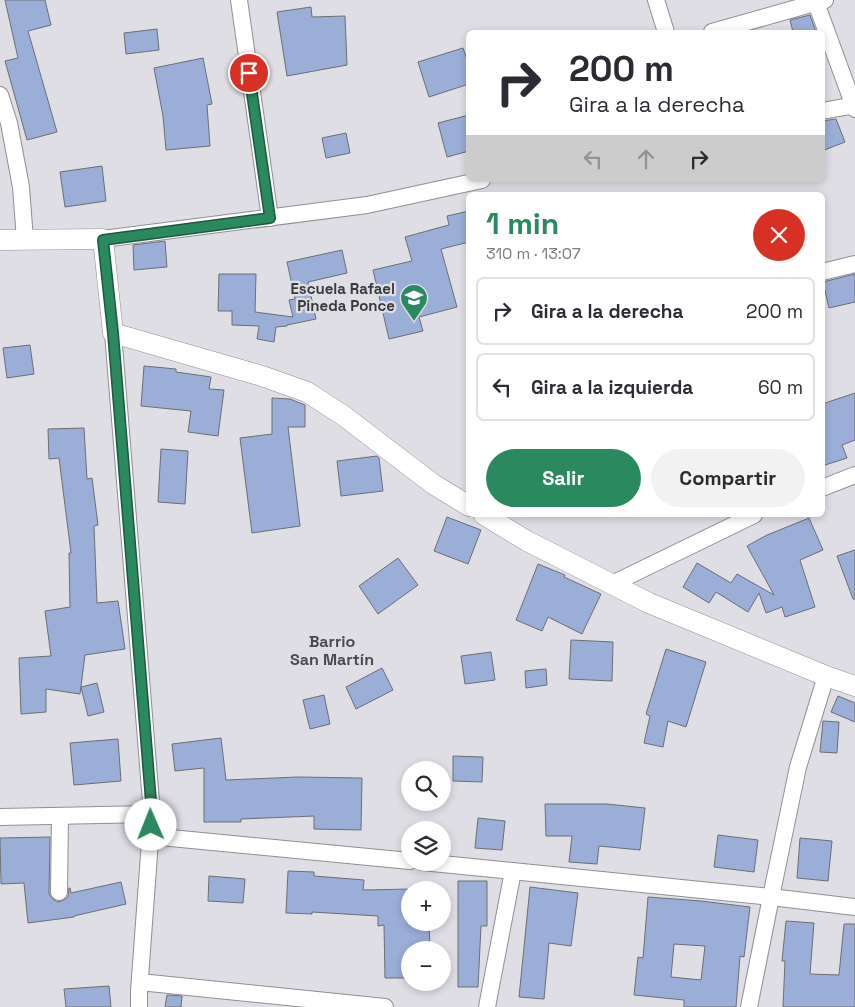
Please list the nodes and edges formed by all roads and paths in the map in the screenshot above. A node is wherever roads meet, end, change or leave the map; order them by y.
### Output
1 (239, 0) edge
2 (656, 0) edge
3 (818, 1) edge
4 (665, 30) edge
5 (719, 30) edge
6 (0, 95) edge
7 (855, 106) edge
8 (825, 111) edge
9 (473, 182) edge
10 (270, 218) junction
11 (0, 240) edge
12 (25, 240) junction
13 (103, 240) junction
14 (855, 264) edge
15 (825, 271) edge
16 (113, 333) junction
17 (855, 475) edge
18 (825, 487) edge
19 (466, 504) edge
20 (487, 517) edge
21 (750, 517) edge
22 (612, 584) junction
23 (826, 676) junction
24 (855, 686) edge
25 (152, 814) junction
26 (60, 816) junction
27 (0, 817) edge
28 (150, 836) junction
29 (401, 860) edge
30 (451, 865) edge
31 (513, 872) junction
32 (59, 892) dead end
33 (771, 897) junction
34 (855, 907) edge
35 (140, 982) junction
36 (139, 1007) edge
37 (385, 1007) edge
38 (486, 1007) edge
39 (749, 1007) edge

1 - 10 street
2 - 4 street
3 - 5 street
3 - 7 street
6 - 12 street
7 - 8 street
9 - 10 street
10 - 13 street
11 - 12 street
12 - 13 street
13 - 16 street
14 - 15 street
16 - 19 street
16 - 25 street
17 - 18 street
20 - 22 street
21 - 22 street
22 - 23 street
23 - 24 street
23 - 33 street
25 - 26 street
25 - 28 street
26 - 27 street
26 - 32 street
28 - 29 street
28 - 35 street
30 - 31 street
31 - 33 street
31 - 38 street
33 - 34 street
33 - 39 street
35 - 36 street
35 - 37 street

